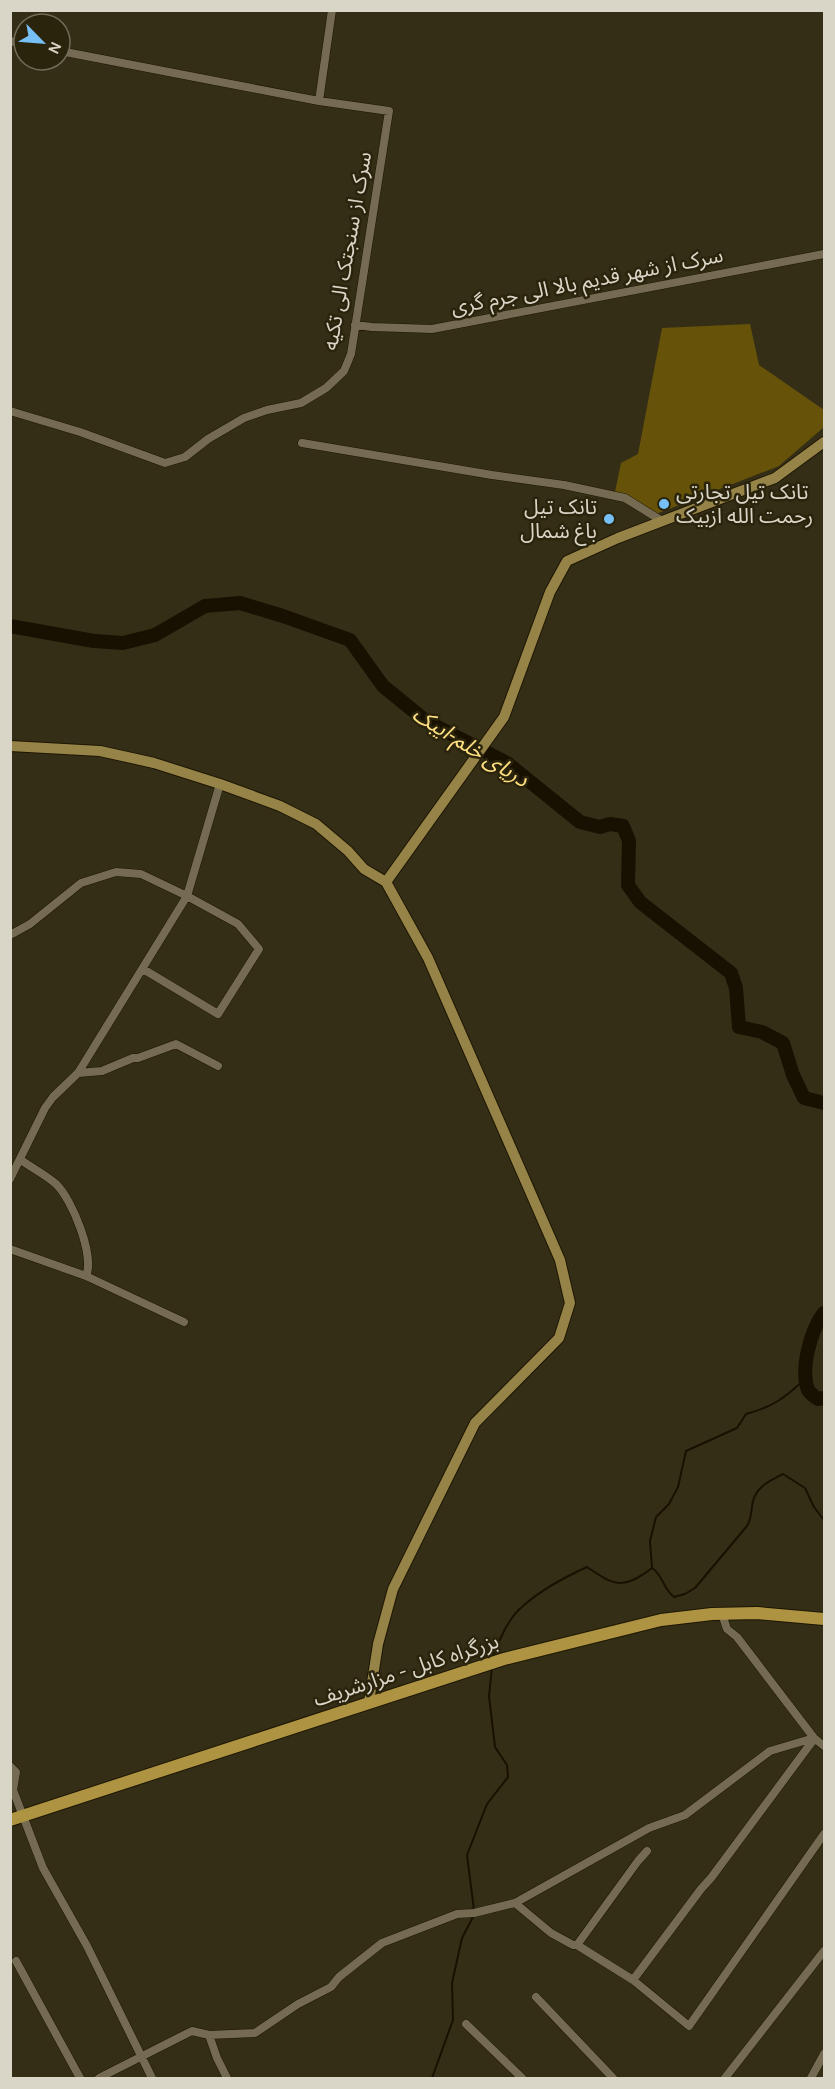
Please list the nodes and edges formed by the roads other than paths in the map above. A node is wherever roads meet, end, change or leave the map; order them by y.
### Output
1 (332, 10) edge
2 (72, 53) edge
3 (319, 101) junction
4 (825, 254) edge
5 (355, 325) junction
6 (10, 411) edge
7 (302, 442) dead end
8 (825, 442) edge
9 (662, 521) junction
10 (10, 746) edge
11 (220, 784) junction
12 (386, 882) junction
13 (186, 896) junction
14 (10, 935) edge
15 (143, 969) junction
16 (218, 1066) dead end
17 (78, 1073) junction
18 (21, 1160) junction
19 (10, 1179) edge
20 (10, 1249) edge
21 (86, 1276) junction
22 (184, 1322) dead end
23 (722, 1614) junction
24 (825, 1619) edge
25 (369, 1702) junction
26 (814, 1738) junction
27 (825, 1746) edge
28 (10, 1766) edge
29 (24, 1816) junction
30 (10, 1820) edge
31 (825, 1834) edge
32 (647, 1851) dead end
33 (515, 1903) junction
34 (576, 1945) junction
35 (825, 1951) edge
36 (16, 1961) dead end
37 (633, 1980) junction
38 (536, 1997) dead end
39 (466, 2024) dead end
40 (209, 2035) junction
41 (825, 2054) edge
42 (141, 2056) junction
43 (80, 2079) edge
44 (99, 2079) edge
45 (152, 2079) edge
46 (227, 2079) edge
47 (522, 2079) edge
48 (613, 2079) edge
49 (725, 2079) edge
50 (811, 2079) edge

1 - 3 street
2 - 3 street
3 - 5 street, سرک از سنجتک الی تکیه
4 - 5 street, سرک از شهر قدیم بالا الی جرم گری
5 - 6 street, سرک از سنجتک الی تکیه
7 - 9 street
8 - 9 main road
9 - 12 main road
10 - 11 main road
11 - 12 main road
11 - 13 street
12 - 25 main road
13 - 14 street
13 - 15 street
13 - 15 street
15 - 17 street
16 - 17 street
17 - 18 street
18 - 19 street
18 - 21 street
20 - 21 street
21 - 22 street
23 - 24 highway, بزرگراه کابل - مزارشریف
23 - 25 highway, بزرگراه کابل - مزارشریف
23 - 26 street
25 - 29 highway, بزرگراه کابل - مزارشریف
26 - 27 street
26 - 33 street
26 - 37 street
28 - 29 street
29 - 30 highway, بزرگراه کابل - مزارشریف
29 - 42 street
31 - 37 street
32 - 34 street
33 - 34 street
33 - 40 street
34 - 37 street
35 - 49 street
36 - 43 street
38 - 48 street
39 - 47 street
40 - 42 street
40 - 46 street
41 - 50 street
42 - 44 street
42 - 45 street

